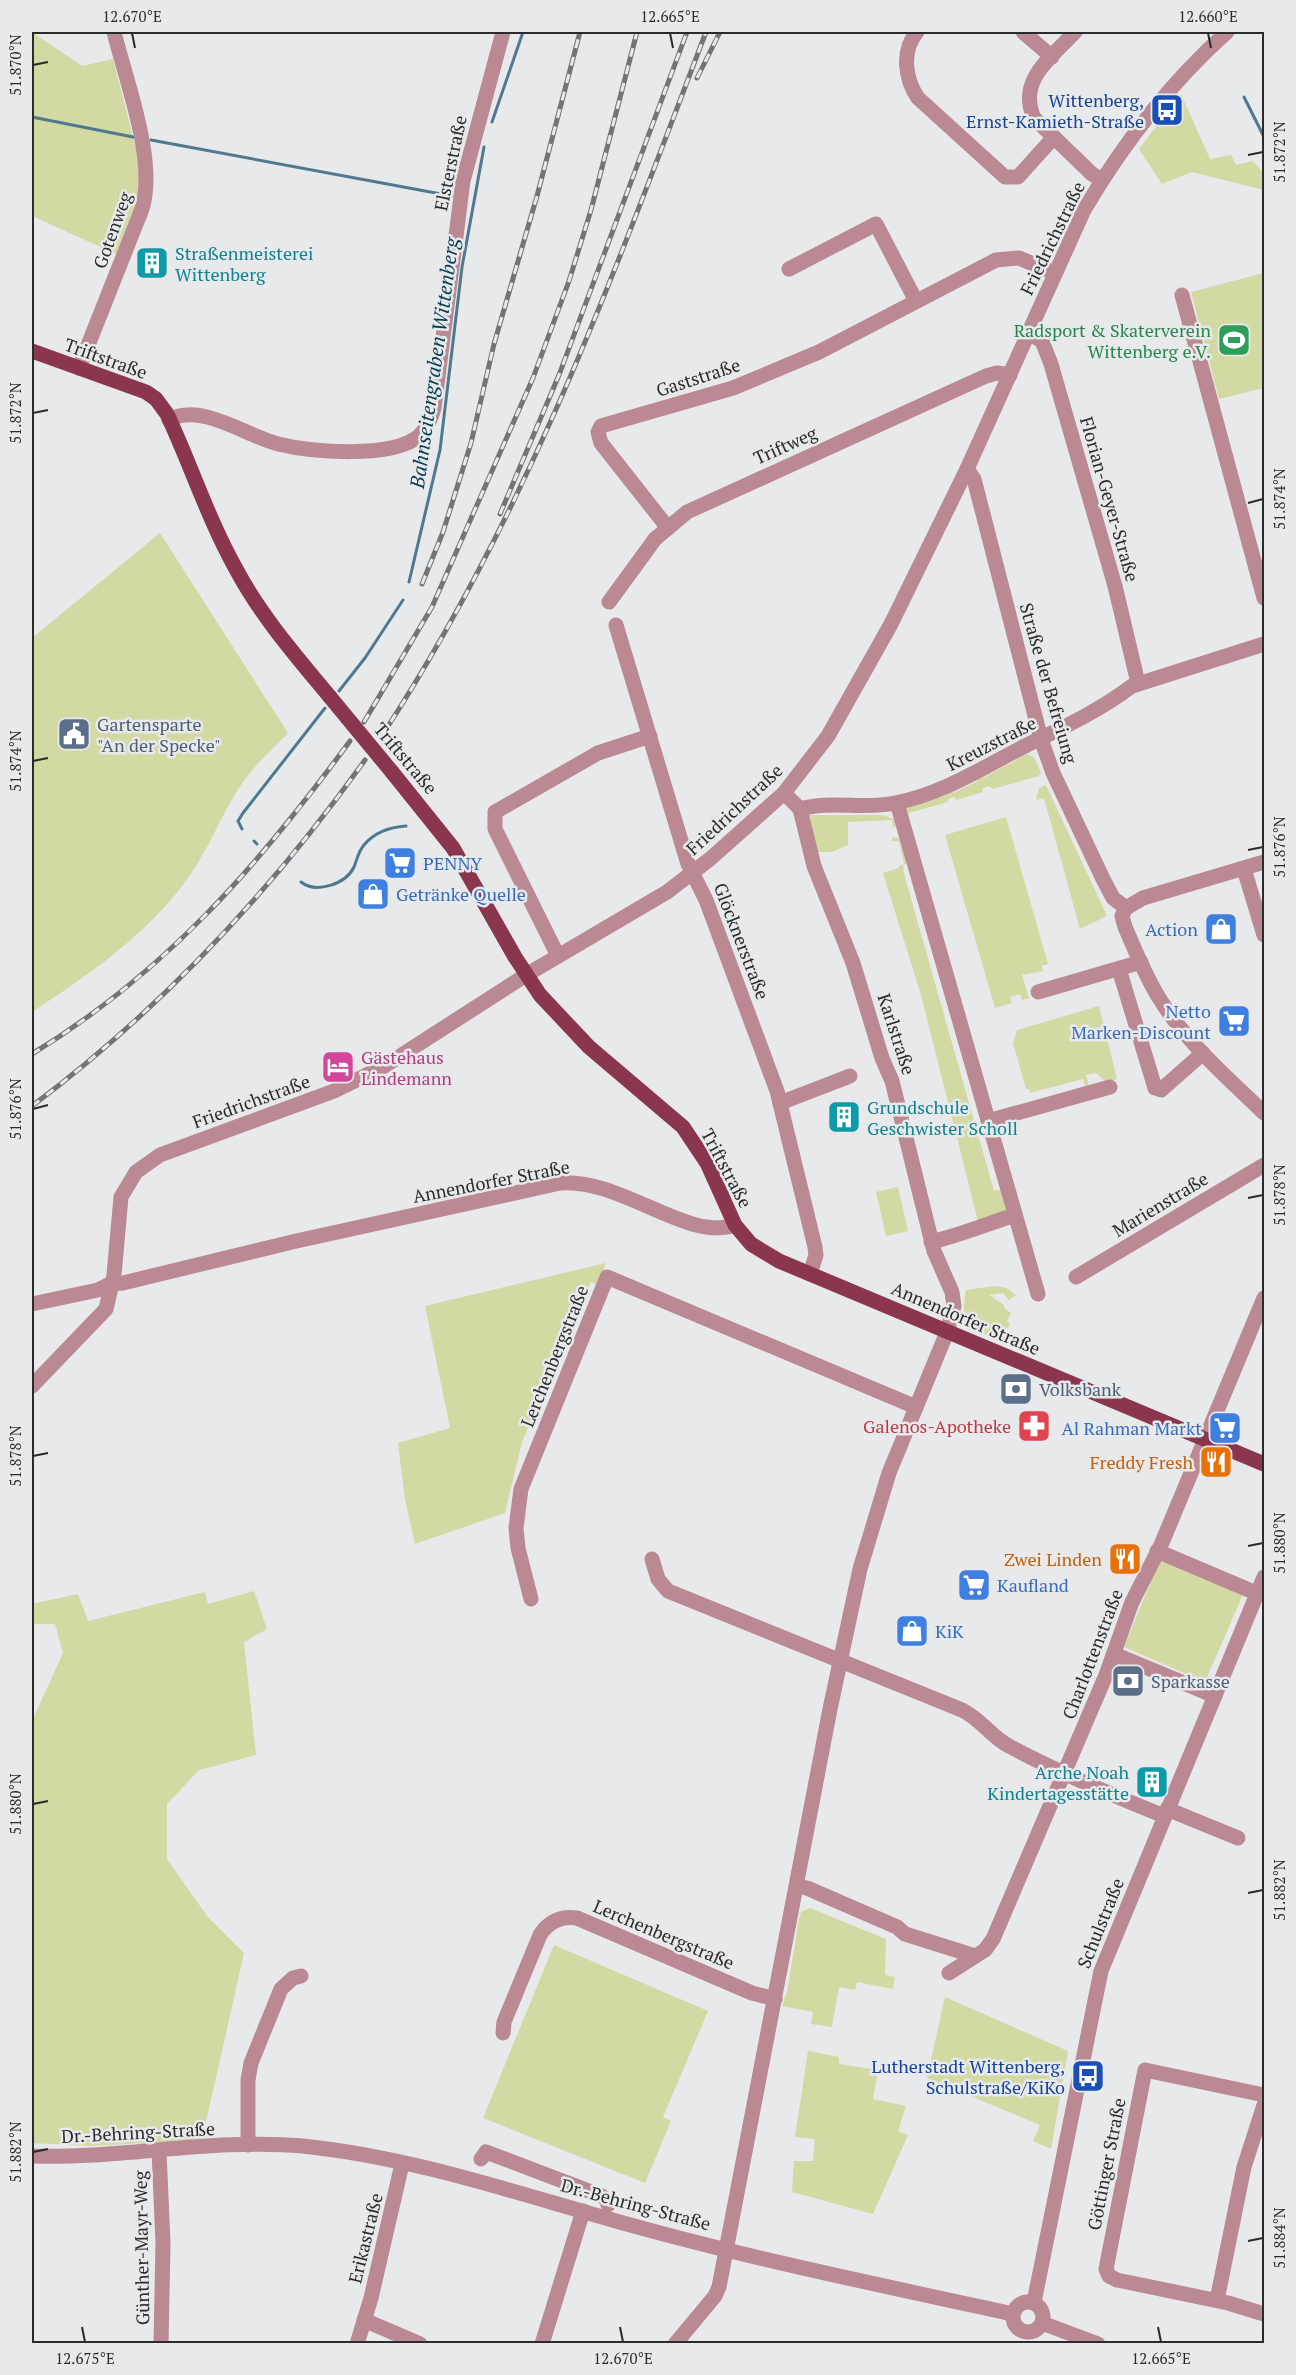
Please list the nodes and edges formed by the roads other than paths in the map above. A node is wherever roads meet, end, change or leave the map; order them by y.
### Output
1 (114, 32) edge
2 (503, 32) edge
3 (917, 32) edge
4 (1023, 32) edge
5 (1075, 32) edge
6 (1227, 32) edge
7 (1052, 57) junction
8 (1054, 137) junction
9 (1102, 180) junction
10 (789, 269) dead end
11 (1055, 273) junction
12 (1182, 295) dead end
13 (916, 300) junction
14 (1029, 333) junction
15 (32, 351) edge
16 (79, 368) junction
17 (1010, 375) junction
18 (169, 420) junction
19 (967, 469) junction
20 (668, 528) junction
21 (1264, 598) edge
22 (609, 602) dead end
23 (616, 626) dead end
24 (1264, 644) edge
25 (1138, 683) junction
26 (650, 736) junction
27 (1041, 739) junction
28 (784, 793) junction
29 (897, 803) junction
30 (800, 809) junction
31 (1264, 862) edge
32 (1244, 869) junction
33 (693, 873) junction
34 (1125, 908) junction
35 (1264, 935) edge
36 (558, 956) junction
37 (1141, 962) junction
38 (1119, 969) junction
39 (526, 975) junction
40 (1038, 992) dead end
41 (1203, 1053) junction
42 (850, 1076) dead end
43 (1100, 1084) dead end
44 (780, 1103) junction
45 (1262, 1104) edge
46 (988, 1121) junction
47 (1264, 1165) edge
48 (1015, 1215) junction
49 (735, 1225) junction
50 (932, 1242) junction
51 (810, 1274) junction
52 (1076, 1277) dead end
53 (110, 1284) junction
54 (1038, 1294) dead end
55 (1264, 1298) edge
56 (32, 1304) edge
57 (947, 1332) junction
58 (32, 1386) edge
59 (916, 1407) junction
60 (1206, 1439) junction
61 (1264, 1464) edge
62 (1157, 1551) junction
63 (652, 1559) dead end
64 (1264, 1577) edge
65 (1249, 1590) dead end
66 (531, 1599) dead end
67 (1121, 1657) dead end
68 (840, 1660) junction
69 (1215, 1696) junction
70 (1065, 1773) junction
71 (1166, 1812) junction
72 (1238, 1838) dead end
73 (797, 1886) junction
74 (975, 1956) junction
75 (949, 1973) dead end
76 (301, 1976) dead end
77 (774, 1999) junction
78 (503, 2033) dead end
79 (1264, 2096) edge
80 (1264, 2105) edge
81 (248, 2145) junction
82 (159, 2151) junction
83 (32, 2156) edge
84 (481, 2159) dead end
85 (402, 2164) junction
86 (608, 2205) dead end
87 (583, 2211) junction
88 (727, 2249) junction
89 (1217, 2300) junction
90 (1034, 2302) junction
91 (1013, 2314) junction
92 (1264, 2314) edge
93 (364, 2320) junction
94 (1042, 2323) junction
95 (1022, 2338) edge
96 (161, 2343) edge
97 (357, 2343) edge
98 (420, 2343) edge
99 (542, 2343) edge
100 (675, 2343) edge
101 (1098, 2343) edge

1 - 16 street, Gotenweg
2 - 18 street, Elsterstraße
3 - 8 street
4 - 7 street
5 - 7 street
6 - 9 street, Friedrichstraße
7 - 8 street
8 - 9 street
9 - 11 street, Friedrichstraße
10 - 13 street
11 - 13 street, Gaststraße
11 - 14 street, Friedrichstraße
12 - 21 street
13 - 20 street, Gaststraße
14 - 17 street, Friedrichstraße
14 - 25 street, Florian-Geyer-Straße
15 - 16 main road, Triftstraße
16 - 18 main road, Triftstraße
17 - 19 street, Friedrichstraße
17 - 20 street, Triftweg
18 - 39 main road, Triftstraße, bridge
19 - 27 street, Straße der Befreiung
19 - 28 street, Friedrichstraße
20 - 22 street, Triftweg
23 - 26 street, Glöcknerstraße
24 - 25 street, Kreuzstraße
25 - 27 street, Kreuzstraße
26 - 33 street, Glöcknerstraße
26 - 36 street
27 - 29 street, Kreuzstraße
27 - 34 street, Straße der Befreiung
28 - 30 street
28 - 33 street, Friedrichstraße
29 - 30 street, Kreuzstraße
29 - 46 street
30 - 50 street, Karlstraße
31 - 32 street
32 - 34 street
32 - 35 street
33 - 36 street, Friedrichstraße
33 - 44 street, Glöcknerstraße
34 - 37 street, Straße der Befreiung
36 - 39 street, Friedrichstraße
37 - 38 street
37 - 41 street, Straße der Befreiung
38 - 40 street
38 - 41 street
39 - 49 main road, Triftstraße
39 - 53 street, Friedrichstraße
41 - 45 street, Straße der Befreiung
42 - 44 street
43 - 46 street
44 - 51 street, Glöcknerstraße
46 - 48 street
47 - 52 street, Marienstraße
48 - 50 street
48 - 54 street
49 - 51 main road, Annendorfer Straße
49 - 53 street, Annendorfer Straße
50 - 57 street, Karlstraße
51 - 57 main road, Annendorfer Straße
53 - 56 street, Annendorfer Straße
53 - 58 street, Friedrichstraße
55 - 60 street, Charlottenstraße
57 - 59 street
57 - 60 main road, Annendorfer Straße
59 - 66 street, Lerchenbergstraße
59 - 68 street
60 - 61 main road, Annendorfer Straße
60 - 62 street, Charlottenstraße
62 - 65 street
62 - 70 street, Charlottenstraße
63 - 68 street
64 - 69 street, Schulstraße
67 - 69 street
68 - 70 street
68 - 73 street
69 - 71 street, Schulstraße
70 - 71 street
70 - 74 street, Charlottenstraße
71 - 72 street
71 - 90 street, Schulstraße
73 - 74 street
73 - 77 street
74 - 75 street, Charlottenstraße
76 - 81 street
77 - 78 street, Lerchenbergstraße
77 - 88 street
79 - 89 street, Göttinger Straße
80 - 89 street
81 - 82 street, Dr.-Behring-Straße
81 - 85 street, Dr.-Behring-Straße
82 - 83 street, Dr.-Behring-Straße
82 - 96 street, Günther-Mayr-Weg
84 - 86 street
85 - 87 street, Dr.-Behring-Straße
85 - 93 street, Erikastraße
87 - 88 street, Dr.-Behring-Straße
87 - 99 street
88 - 91 street, Dr.-Behring-Straße
88 - 100 street
89 - 92 street
90 - 91 street
90 - 94 street
91 - 95 street
93 - 97 street, Erikastraße
93 - 98 street
94 - 95 street
94 - 101 street

